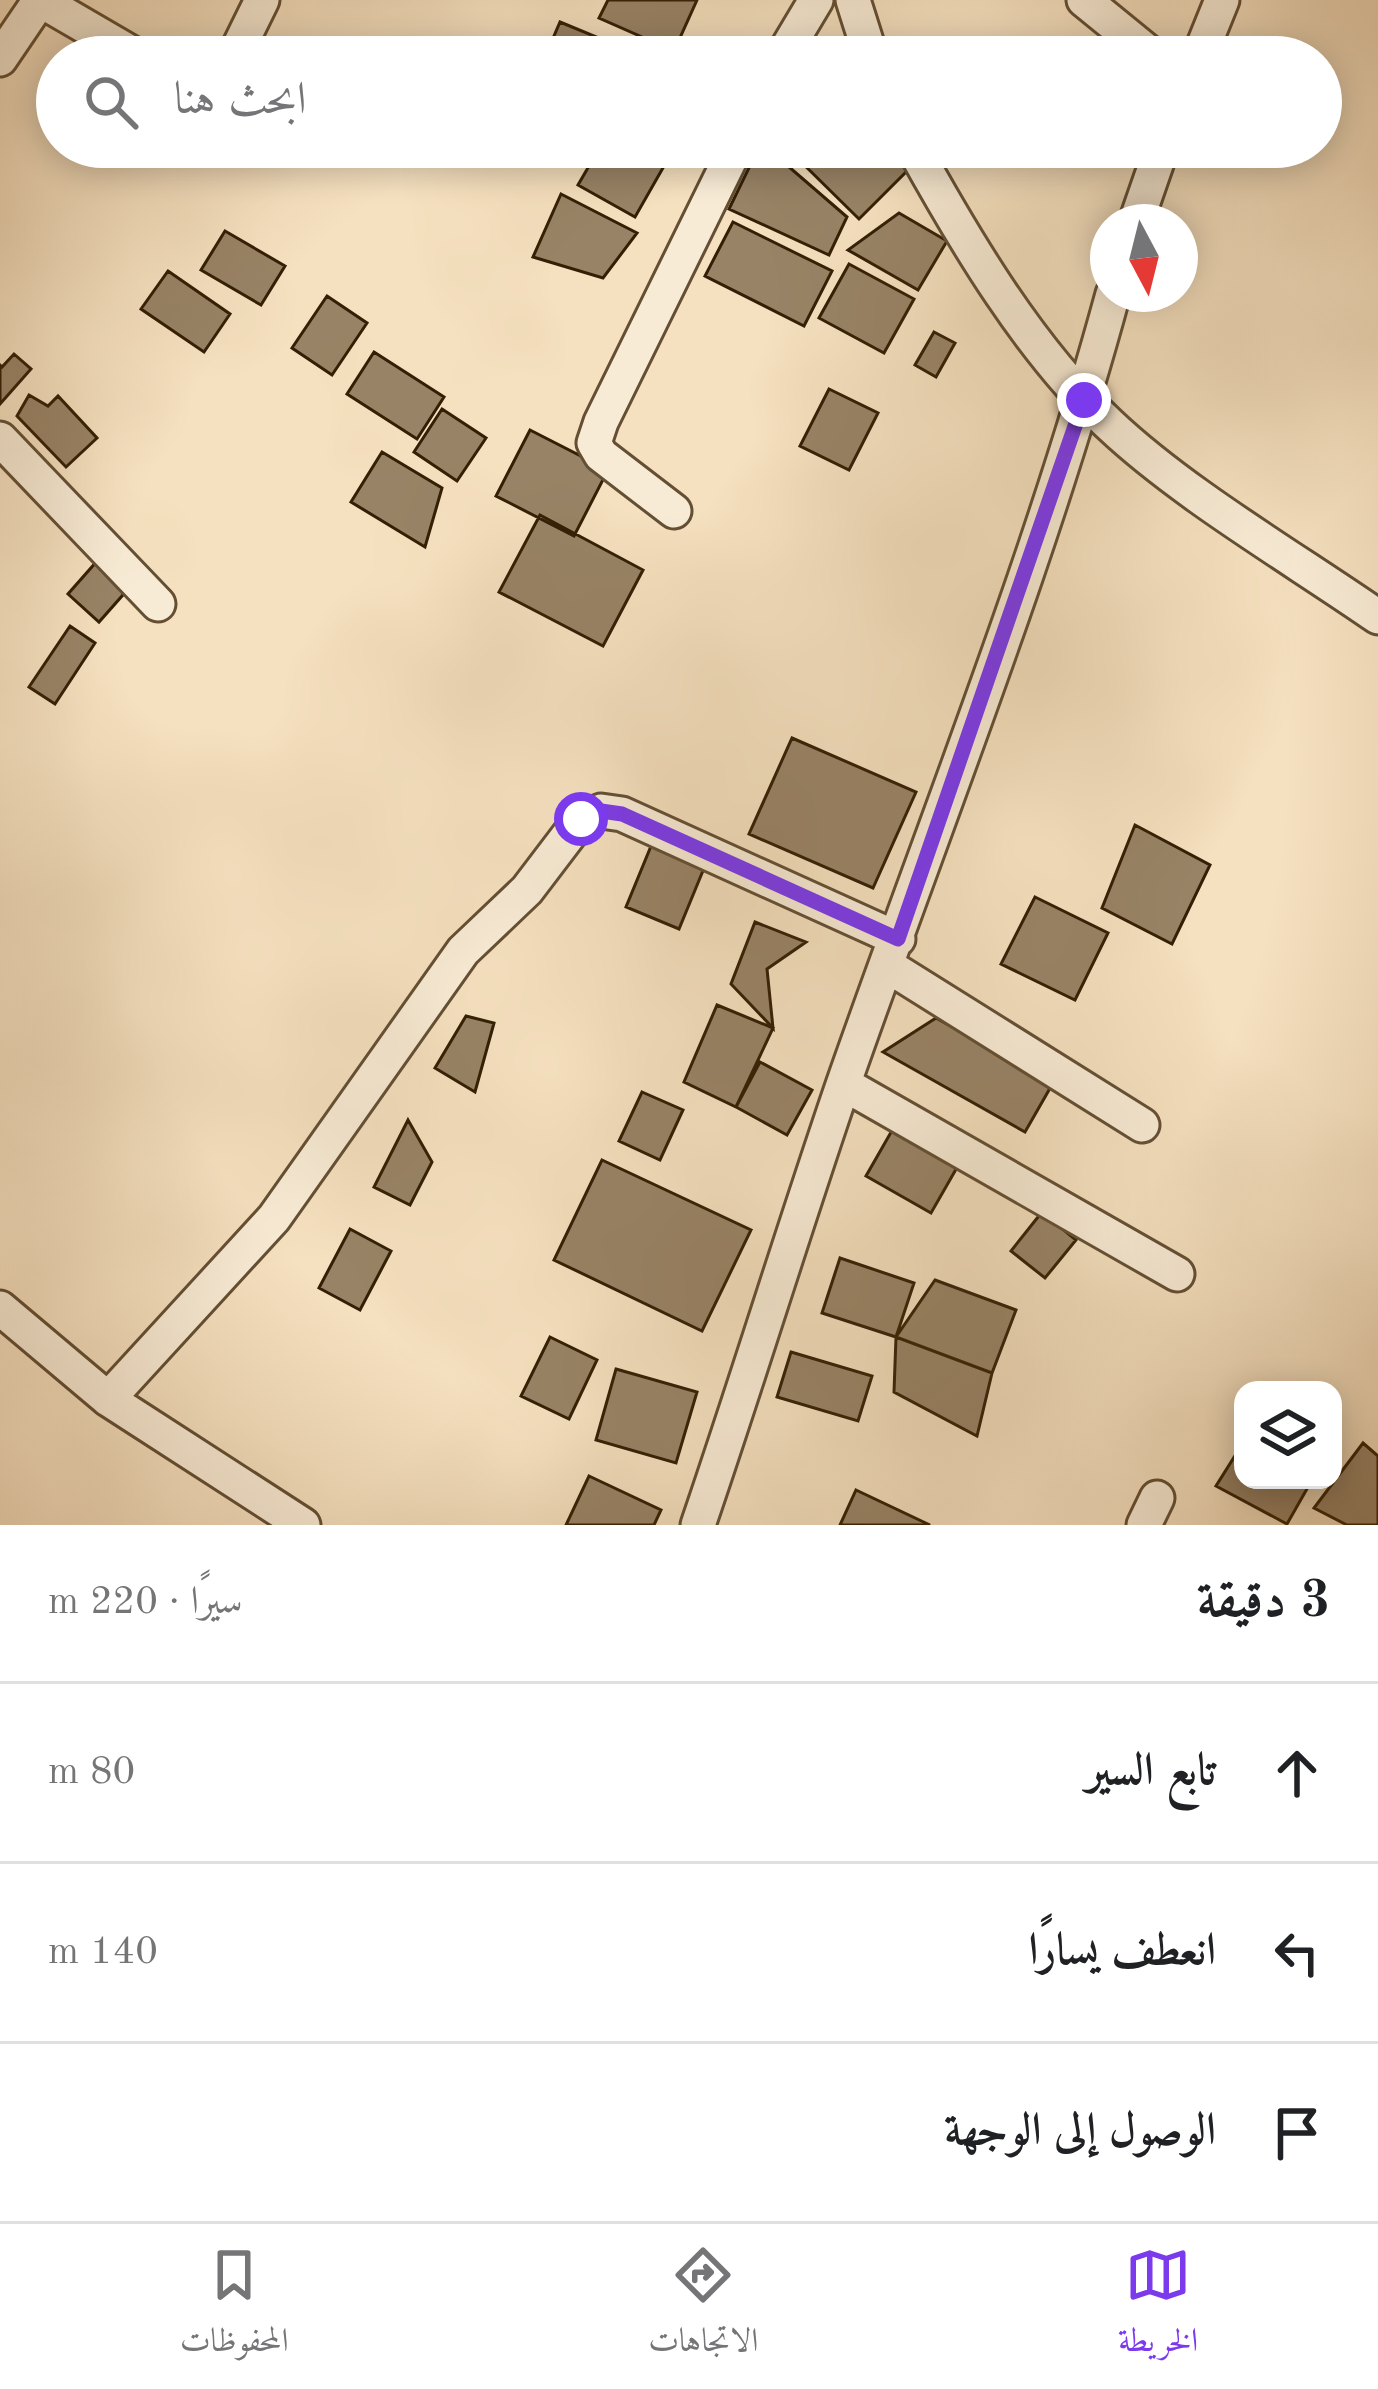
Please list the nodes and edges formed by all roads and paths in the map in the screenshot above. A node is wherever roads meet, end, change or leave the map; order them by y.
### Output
1 (40, 0) edge
2 (262, 0) edge
3 (816, 0) edge
4 (854, 0) edge
5 (1084, 0) edge
6 (1222, 0) edge
7 (102, 36) edge
8 (245, 36) edge
9 (795, 36) edge
10 (865, 36) edge
11 (1128, 36) edge
12 (1207, 36) edge
13 (0, 58) edge
14 (726, 168) edge
15 (927, 168) edge
16 (1155, 168) edge
17 (1142, 204) edge
18 (1108, 312) edge
19 (1084, 400) junction
20 (0, 440) edge
21 (674, 511) dead end
22 (158, 604) dead end
23 (1378, 617) edge
24 (893, 952) junction
25 (844, 1084) junction
26 (1142, 1125) dead end
27 (1177, 1274) dead end
28 (0, 1308) edge
29 (108, 1399) junction
30 (303, 1525) edge
31 (698, 1525) edge

1 - 7 street
1 - 13 street
2 - 8 street
3 - 9 street
4 - 10 street
5 - 11 street
6 - 12 street
14 - 21 street
15 - 19 street
16 - 17 street
18 - 19 street
19 - 23 street
19 - 24 street
20 - 22 street
24 - 25 street
24 - 26 street
24 - 29 street
25 - 27 street
25 - 31 street
28 - 29 street
29 - 30 street

